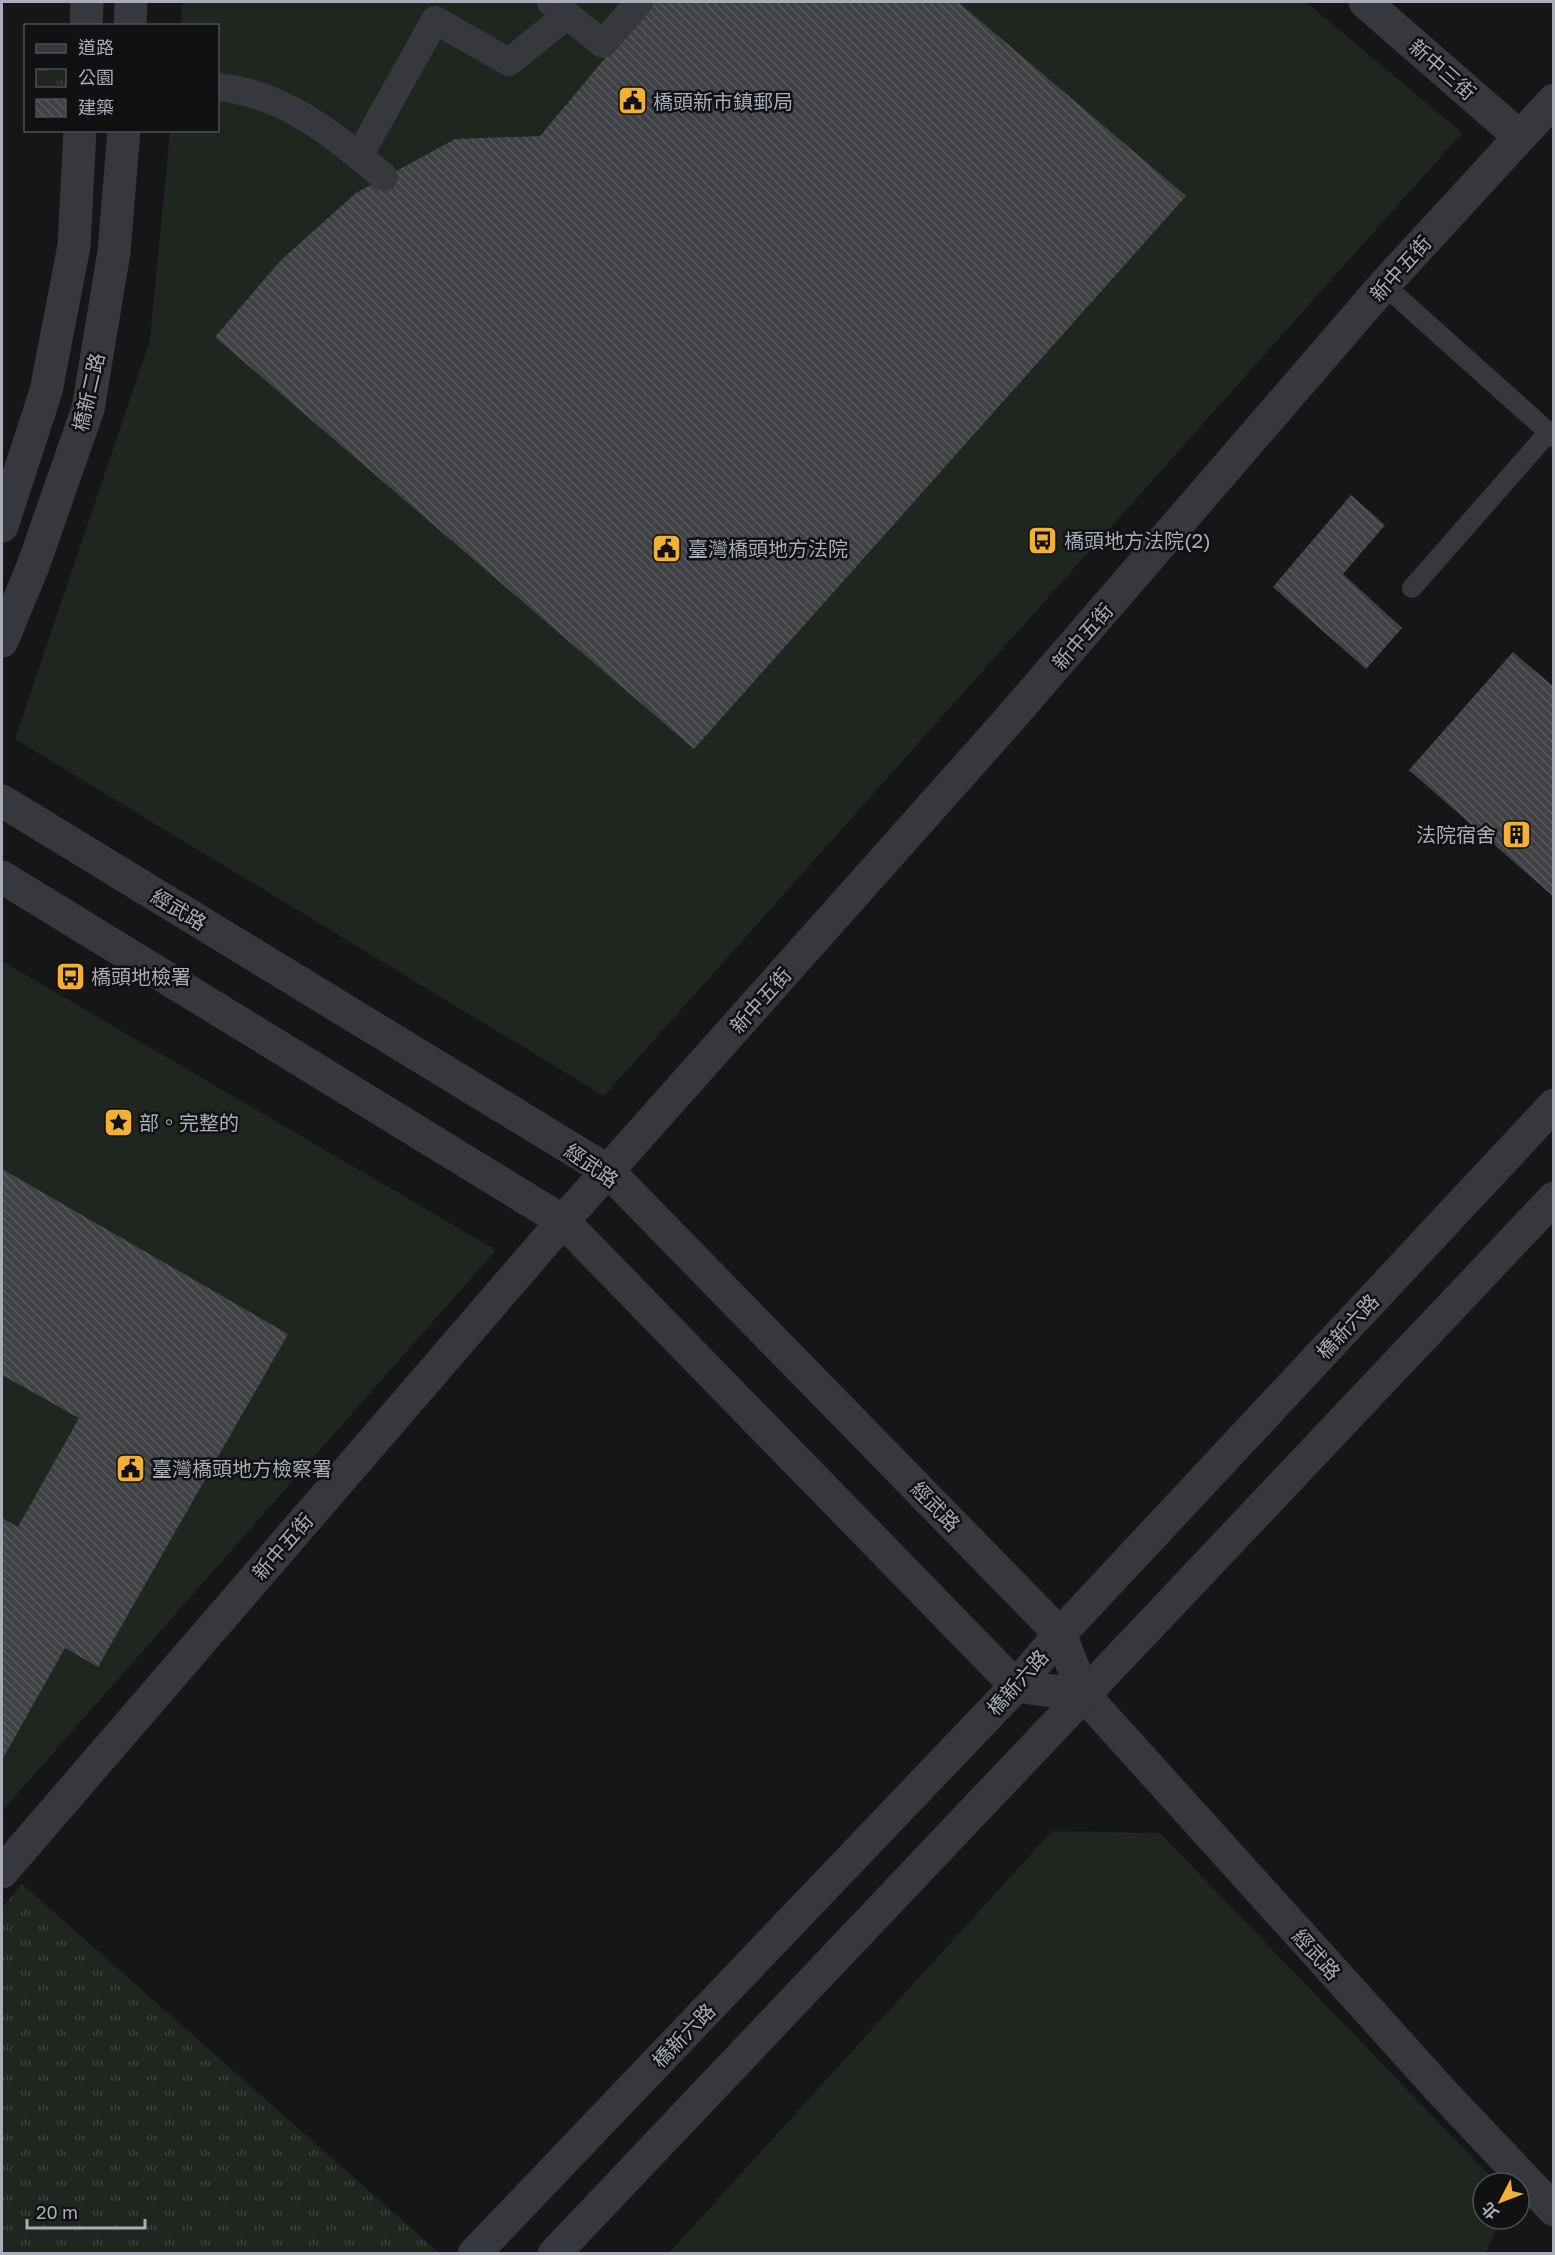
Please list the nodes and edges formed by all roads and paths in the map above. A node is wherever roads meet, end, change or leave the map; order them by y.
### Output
1 (87, 2) edge
2 (131, 2) edge
3 (639, 2) edge
4 (1365, 2) edge
5 (559, 8) edge
6 (86, 24) edge
7 (130, 24) edge
8 (219, 87) edge
9 (1554, 100) edge
10 (80, 132) edge
11 (124, 132) edge
12 (1520, 137) junction
13 (359, 156) junction
14 (384, 177) dead end
15 (1384, 285) junction
16 (1551, 434) edge
17 (2, 526) edge
18 (1412, 588) dead end
19 (2, 641) edge
20 (2, 801) edge
21 (2, 877) edge
22 (1554, 1105) edge
23 (608, 1171) junction
24 (1554, 1198) edge
25 (563, 1221) junction
26 (1060, 1634) junction
27 (1016, 1686) junction
28 (1084, 1695) junction
29 (2, 1872) edge
30 (1554, 2210) edge
31 (474, 2253) edge
32 (554, 2253) edge

1 - 6 street
2 - 7 street
3 - 5 street
4 - 12 street, 新中三街
5 - 13 street
8 - 13 street
9 - 12 street, 新中五街
10 - 17 street
11 - 19 street, 橋新二路
12 - 15 street, 新中五街
13 - 14 street
15 - 16 lane
15 - 23 street, 新中五街
16 - 18 lane
20 - 23 street, 經武路
21 - 25 street
22 - 26 street, 橋新六路
23 - 25 street, 新中五街
23 - 26 street, 經武路
24 - 28 street
25 - 27 street
25 - 29 street, 新中五街
26 - 27 street, 橋新六路
26 - 28 street, 經武路
27 - 28 street
27 - 31 street, 橋新六路
28 - 30 street, 經武路
28 - 32 street

